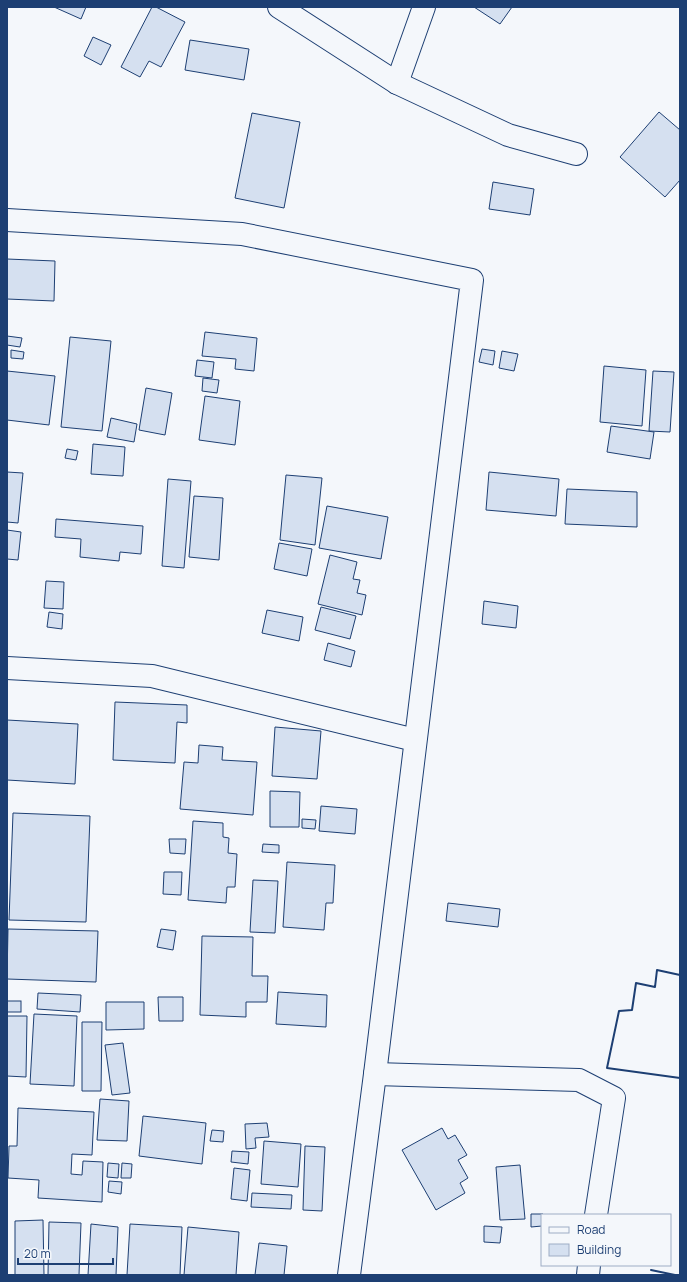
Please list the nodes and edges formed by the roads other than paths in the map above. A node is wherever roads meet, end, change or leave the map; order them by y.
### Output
1 (279, 7) edge
2 (424, 7) edge
3 (397, 83) junction
4 (576, 154) dead end
5 (7, 220) edge
6 (7, 668) edge
7 (415, 740) junction
8 (375, 1074) junction
9 (596, 1214) edge
10 (349, 1275) edge

1 - 3 street
2 - 3 street
3 - 4 street
5 - 7 street
6 - 7 street
7 - 8 street
8 - 9 street
8 - 10 street

